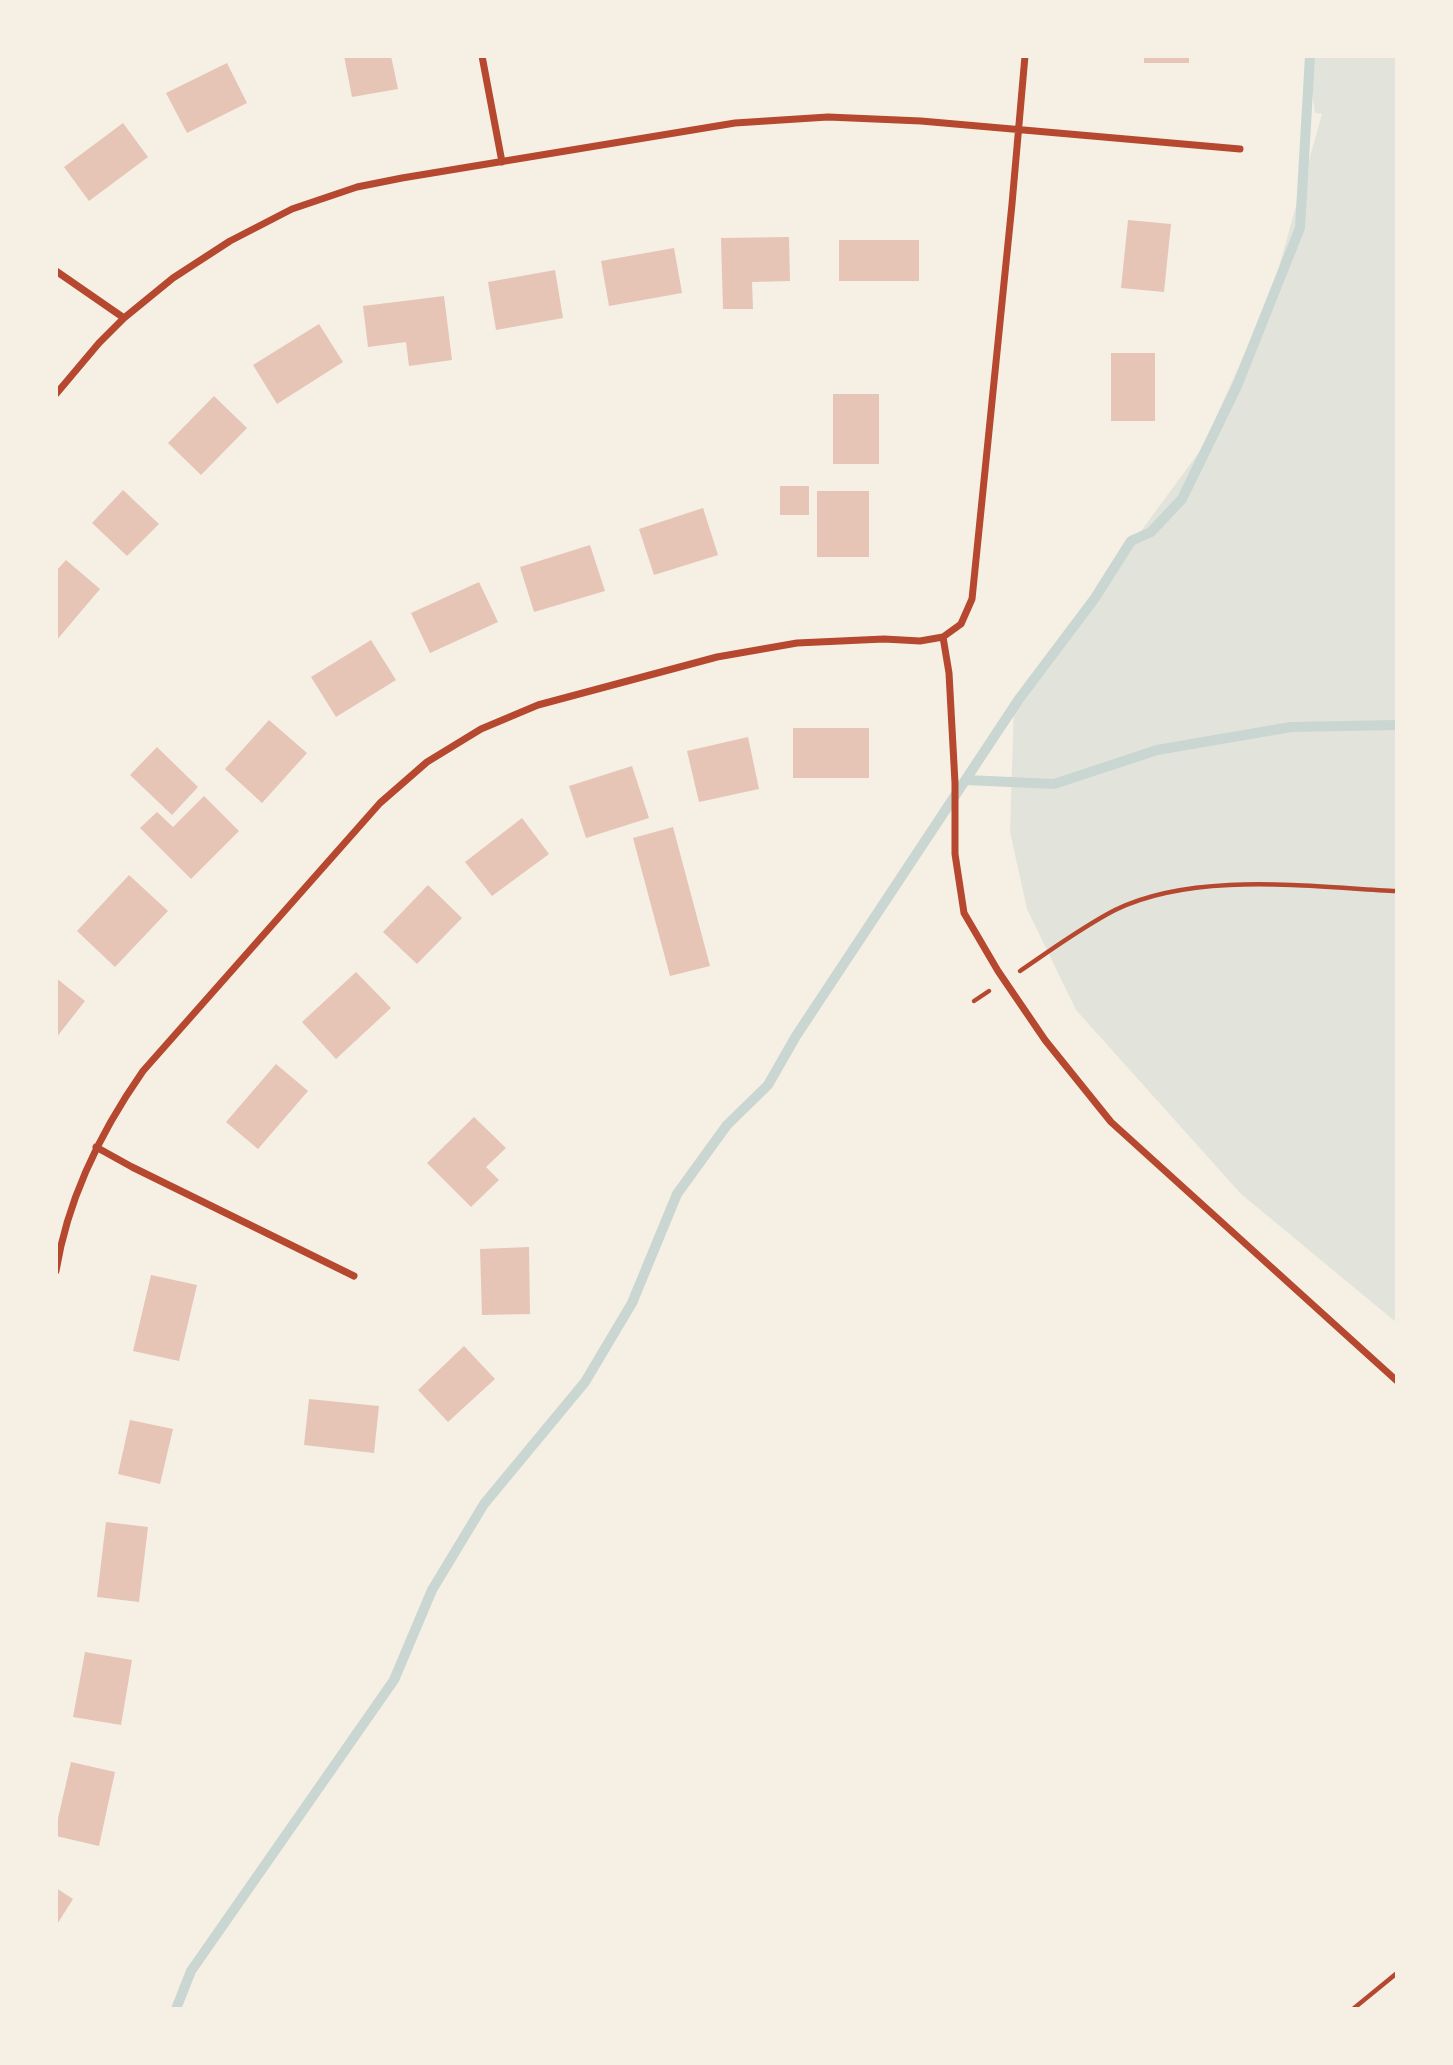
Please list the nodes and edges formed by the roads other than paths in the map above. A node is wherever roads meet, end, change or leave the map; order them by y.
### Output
1 (482, 56) edge
2 (1025, 56) edge
3 (1018, 130) junction
4 (1240, 149) dead end
5 (502, 162) junction
6 (56, 271) edge
7 (124, 318) junction
8 (56, 394) edge
9 (943, 637) junction
10 (96, 1147) junction
11 (56, 1270) edge
12 (354, 1276) dead end
13 (1397, 1381) edge

1 - 5 street
2 - 3 street
3 - 4 street
3 - 5 street
3 - 9 street
5 - 7 street
6 - 7 street
7 - 8 street
9 - 10 street
9 - 13 street
10 - 11 street
10 - 12 street

